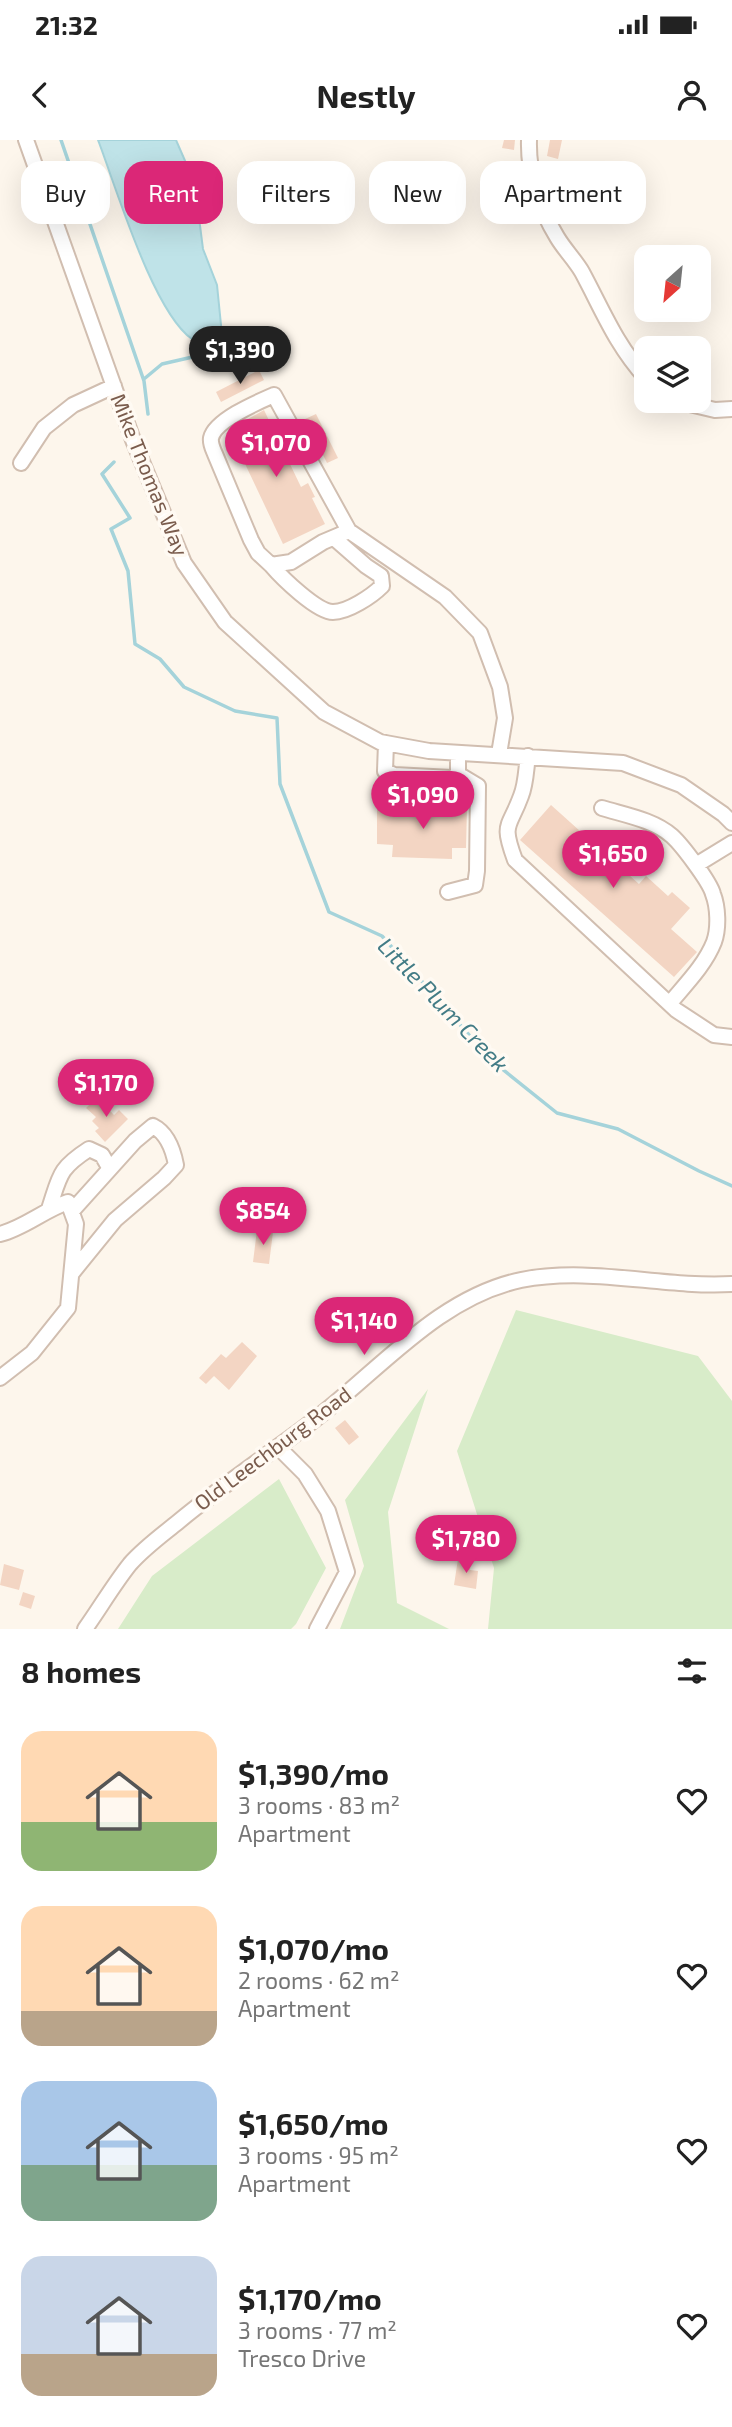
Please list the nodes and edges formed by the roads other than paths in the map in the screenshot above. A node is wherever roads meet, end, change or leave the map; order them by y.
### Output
1 (26, 140) edge
2 (529, 140) edge
3 (634, 364) edge
4 (114, 386) junction
5 (711, 409) edge
6 (732, 409) edge
7 (21, 463) dead end
8 (349, 531) junction
9 (334, 538) junction
10 (271, 565) junction
11 (386, 743) junction
12 (458, 753) junction
13 (499, 754) junction
14 (527, 756) junction
15 (458, 774) junction
16 (603, 808) dead end
17 (732, 823) edge
18 (732, 843) edge
19 (696, 865) junction
20 (448, 892) dead end
21 (670, 1003) junction
22 (732, 1038) edge
23 (110, 1169) junction
24 (49, 1209) junction
25 (72, 1211) junction
26 (0, 1234) edge
27 (72, 1273) junction
28 (732, 1284) edge
29 (0, 1378) edge
30 (278, 1447) junction
31 (85, 1629) edge
32 (317, 1629) edge

1 - 4 street, Mike Thomas Way
2 - 3 street
4 - 7 street
4 - 11 street, Mike Thomas Way
5 - 6 street
8 - 9 street
8 - 10 street
8 - 13 street
9 - 10 street
9 - 10 street
11 - 12 street, Mike Thomas Way
11 - 15 street
12 - 13 street, Mike Thomas Way
12 - 15 street
13 - 14 street, Mike Thomas Way
14 - 17 street, Mike Thomas Way
14 - 21 street
15 - 20 street
16 - 19 street
18 - 19 street
19 - 21 street
21 - 22 street
23 - 24 street
23 - 25 street
23 - 27 street
24 - 25 street
24 - 26 street
25 - 27 street
27 - 29 street
28 - 30 street, Old Leechburg Road
30 - 31 street, Old Leechburg Road
30 - 32 street

